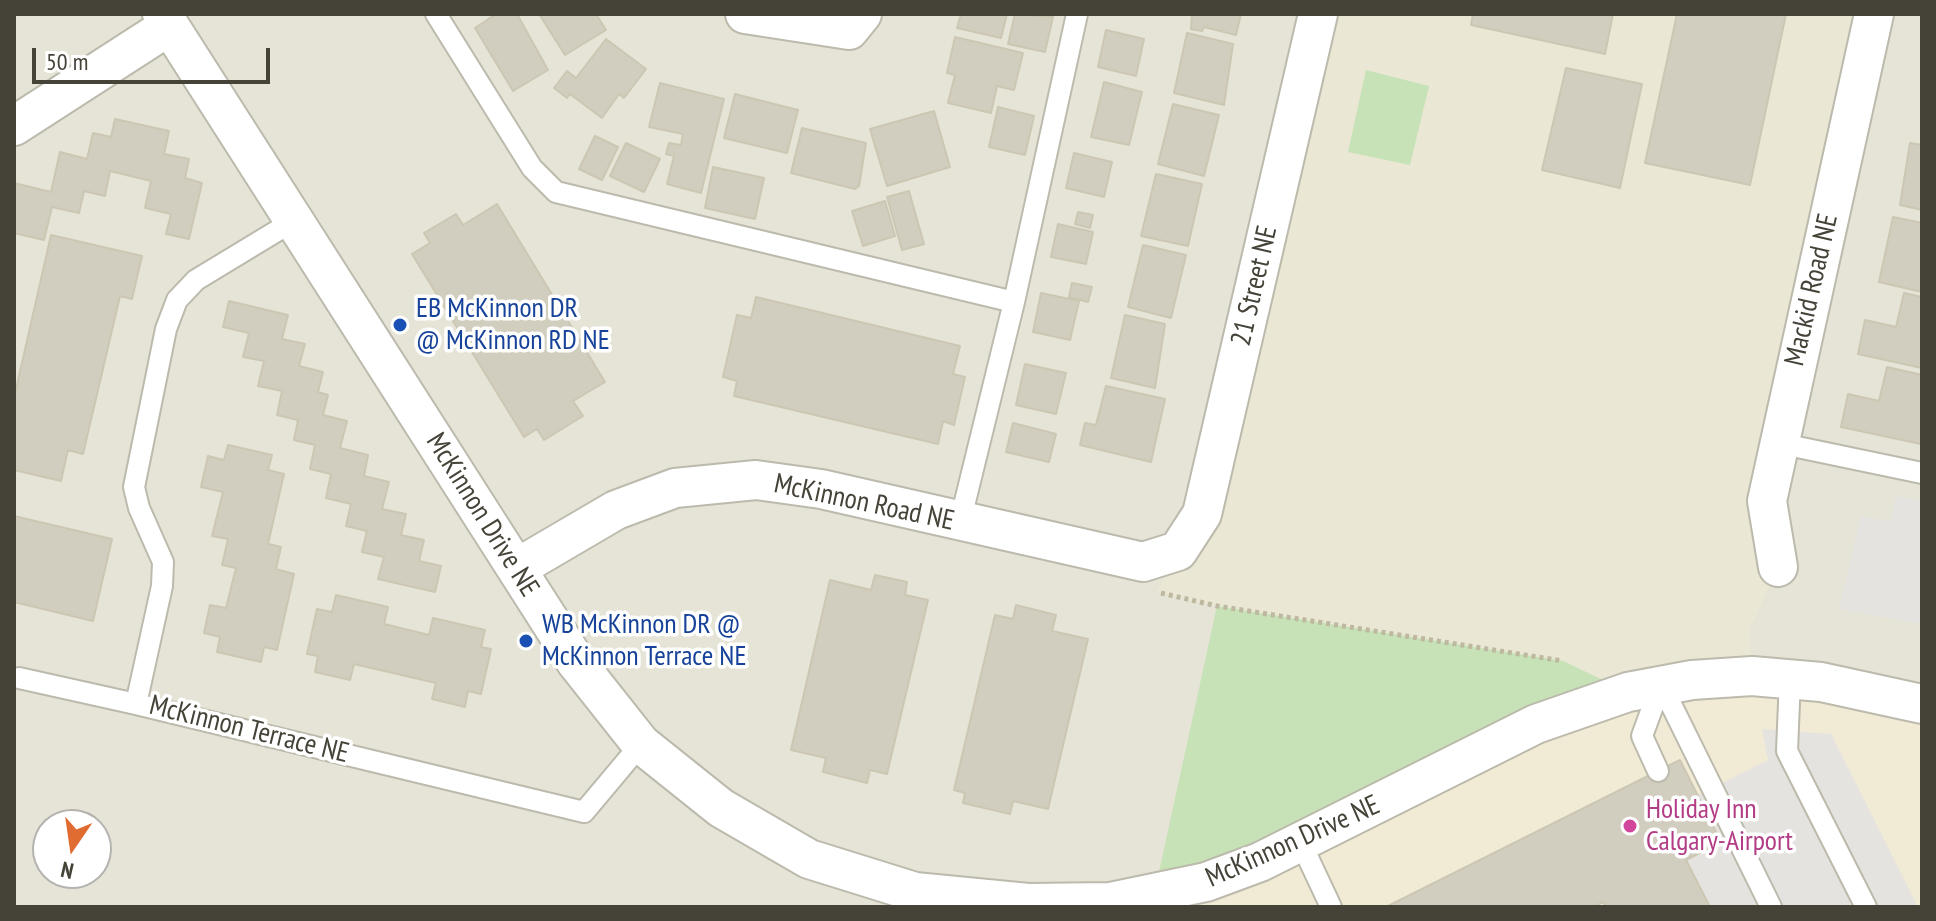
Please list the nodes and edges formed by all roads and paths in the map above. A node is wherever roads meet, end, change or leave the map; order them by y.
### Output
1 (436, 14) edge
2 (745, 14) edge
3 (862, 14) edge
4 (1077, 14) edge
5 (1318, 14) edge
6 (1874, 14) edge
7 (166, 20) edge
8 (14, 126) edge
9 (295, 220) junction
10 (1014, 302) junction
11 (1778, 443) junction
12 (1922, 473) edge
13 (960, 522) junction
14 (1161, 557) junction
15 (1778, 567) dead end
16 (517, 568) junction
17 (1563, 661) dead end
18 (19, 678) dead end
19 (1790, 678) junction
20 (1661, 684) junction
21 (136, 704) junction
22 (1922, 704) edge
23 (641, 744) junction
24 (1658, 771) dead end
25 (1301, 843) junction
26 (1331, 907) edge
27 (1771, 907) edge
28 (1866, 907) edge

1 - 10 lane
2 - 3 street
4 - 10 lane
5 - 14 street, 21 Street NE
6 - 11 street, Mackid Road NE
7 - 8 street
7 - 9 street, McKinnon Drive NE
9 - 16 street, McKinnon Drive NE
9 - 21 lane, McKinnon Terrace NE
10 - 13 lane
11 - 12 lane
11 - 15 street, Mackid Road NE
13 - 14 street, McKinnon Road NE
13 - 16 street, McKinnon Road NE
14 - 17 path
16 - 23 street, McKinnon Drive NE
18 - 21 lane
19 - 20 street, McKinnon Drive NE
19 - 22 street, McKinnon Drive NE
19 - 28 lane
20 - 24 lane
20 - 25 street, McKinnon Drive NE
20 - 27 lane
21 - 23 lane, McKinnon Terrace NE
23 - 25 street, McKinnon Drive NE
25 - 26 lane

